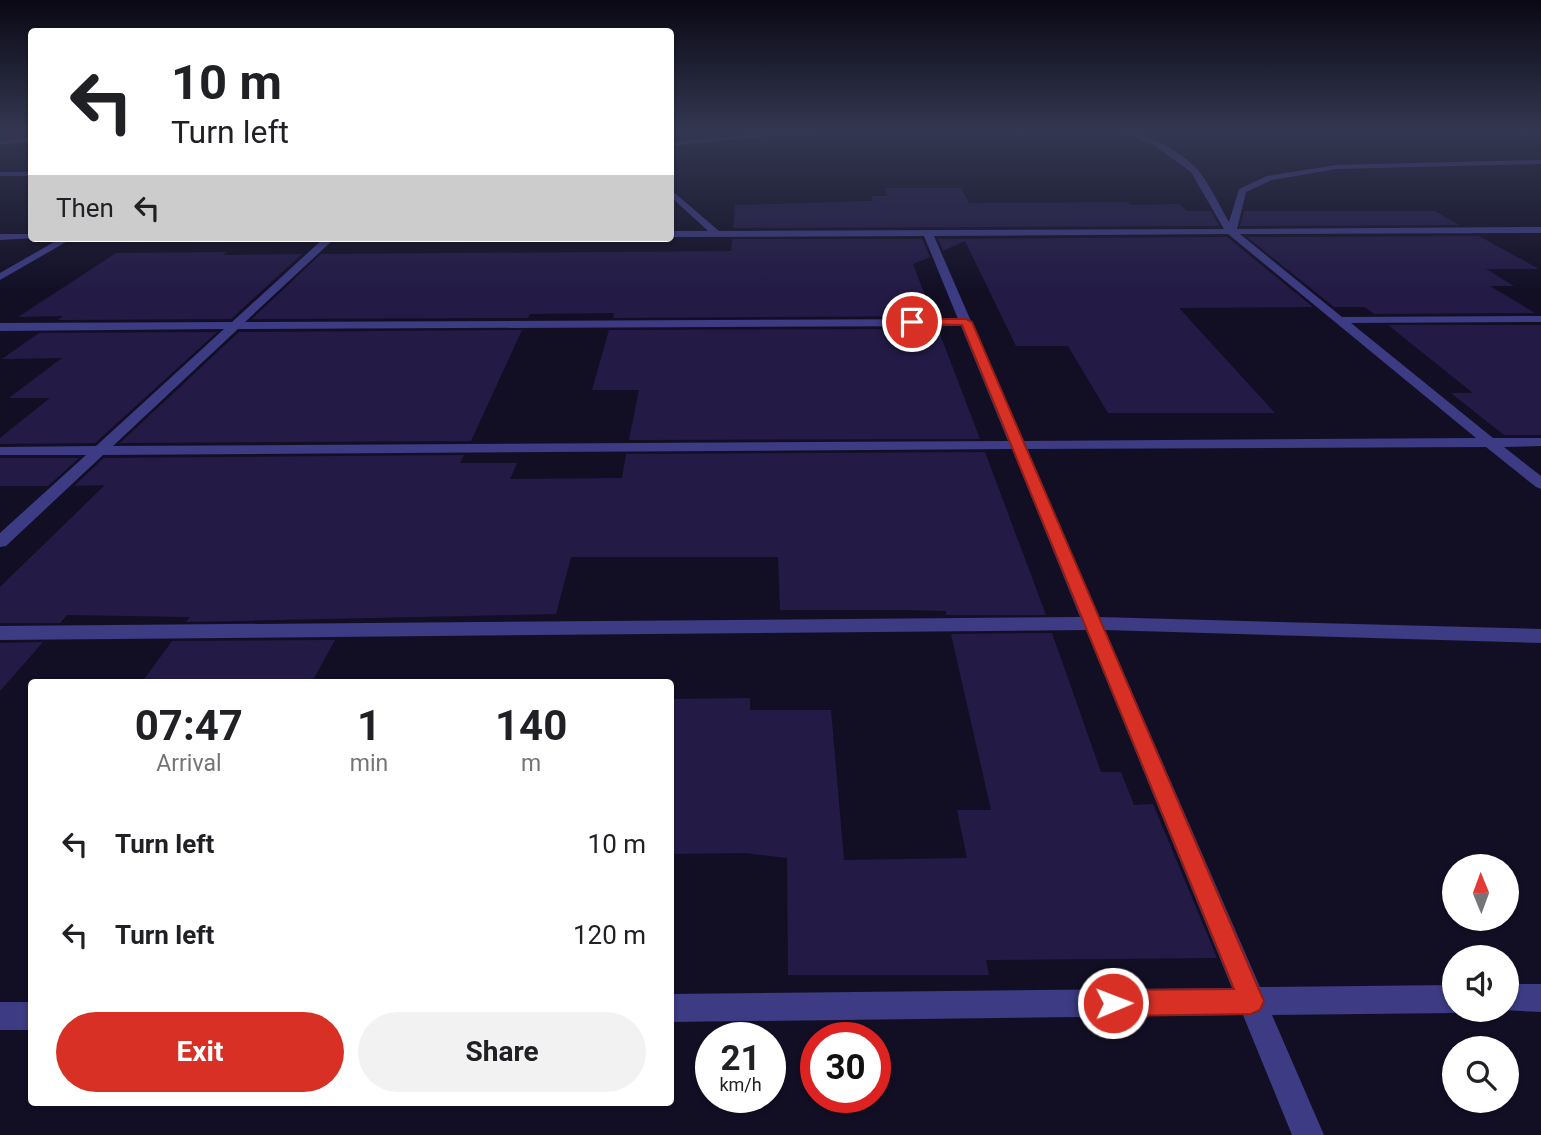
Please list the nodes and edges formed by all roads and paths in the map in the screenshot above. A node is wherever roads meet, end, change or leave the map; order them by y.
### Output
1 (1202, 185) edge
2 (1254, 185) edge
3 (674, 195) edge
4 (1541, 230) edge
5 (1231, 232) junction
6 (928, 233) junction
7 (674, 234) edge
8 (717, 234) junction
9 (0, 237) edge
10 (28, 237) edge
11 (61, 242) edge
12 (326, 242) edge
13 (0, 277) edge
14 (1541, 319) edge
15 (1338, 320) junction
16 (966, 322) junction
17 (235, 326) junction
18 (0, 327) edge
19 (1487, 442) junction
20 (1541, 442) edge
21 (1018, 445) junction
22 (0, 451) edge
23 (99, 451) junction
24 (1541, 484) edge
25 (0, 542) edge
26 (1093, 623) junction
27 (0, 633) edge
28 (1541, 636) edge
29 (1519, 998) edge
30 (1541, 998) edge
31 (1442, 999) edge
32 (1251, 1001) junction
33 (674, 1008) edge
34 (0, 1016) edge
35 (28, 1016) edge
36 (1308, 1135) edge

1 - 5 street
2 - 5 street
3 - 8 street
4 - 5 street
5 - 6 street
5 - 15 street
6 - 8 street
6 - 16 street
7 - 8 street
9 - 10 street
11 - 13 street
12 - 17 street
14 - 15 street
15 - 19 street
16 - 17 street
16 - 21 street
17 - 18 street
17 - 23 street
19 - 20 street
19 - 21 street
19 - 24 street
21 - 23 street
21 - 26 street
22 - 23 street
23 - 25 street
26 - 27 street
26 - 28 street
26 - 32 street
29 - 30 street
31 - 32 street
32 - 33 street
32 - 36 street
34 - 35 street

